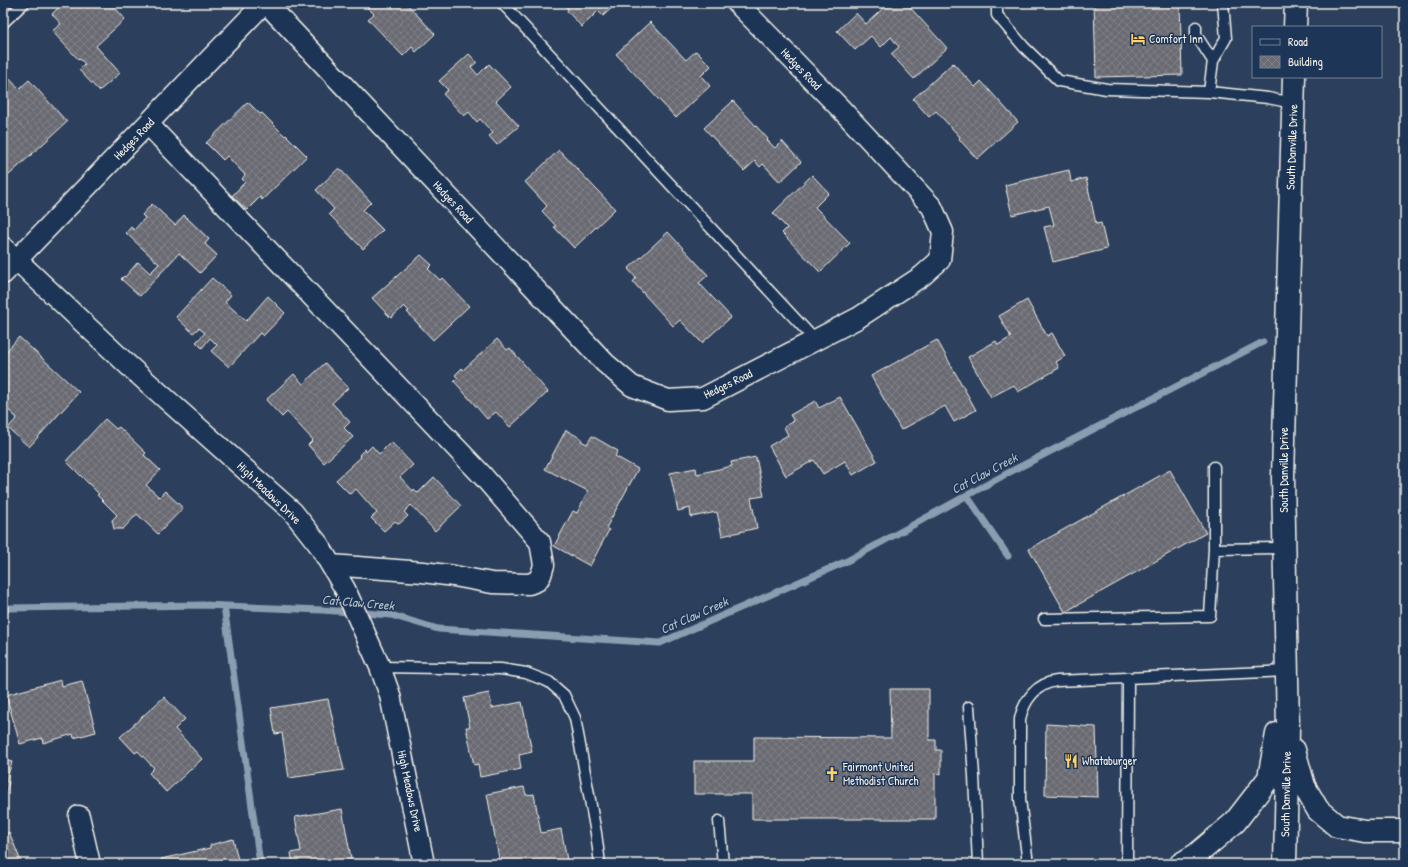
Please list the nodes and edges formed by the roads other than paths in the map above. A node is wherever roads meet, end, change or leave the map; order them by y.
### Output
1 (24, 3) edge
2 (265, 3) edge
3 (502, 3) edge
4 (737, 3) edge
5 (997, 3) edge
6 (1223, 3) edge
7 (1296, 3) edge
8 (3, 23) edge
9 (1295, 26) edge
10 (1196, 27) dead end
11 (1212, 61) junction
12 (1294, 78) edge
13 (1209, 92) junction
14 (1293, 103) junction
15 (148, 124) junction
16 (7, 260) edge
17 (815, 340) junction
18 (1214, 467) dead end
19 (1284, 548) junction
20 (1214, 549) junction
21 (331, 565) junction
22 (1044, 619) dead end
23 (380, 666) junction
24 (1287, 675) junction
25 (1128, 678) junction
26 (970, 707) dead end
27 (1288, 728) junction
28 (79, 816) dead end
29 (719, 821) dead end
30 (1405, 831) edge
31 (90, 864) edge
32 (424, 864) edge
33 (600, 864) edge
34 (723, 864) edge
35 (978, 864) edge
36 (1028, 864) edge
37 (1127, 864) edge
38 (1182, 864) edge
39 (1285, 864) edge

1 - 8 lane
2 - 15 street, Hedges Road
2 - 17 street, Hedges Road
3 - 17 lane
4 - 17 street, Hedges Road
5 - 13 lane
6 - 11 lane
7 - 9 main road
10 - 11 lane
11 - 13 lane
12 - 14 main road, South Danville Drive
13 - 14 lane
14 - 19 main road, South Danville Drive
15 - 16 street, Hedges Road
15 - 21 street
16 - 21 street, High Meadows Drive
18 - 20 lane
19 - 20 lane
19 - 24 main road, South Danville Drive
20 - 22 lane
21 - 23 street, High Meadows Drive
23 - 32 street, High Meadows Drive
23 - 33 lane
24 - 25 lane
24 - 27 main road, South Danville Drive
24 - 38 main road
25 - 36 lane
25 - 37 lane
26 - 35 lane
27 - 30 main road
27 - 39 main road, South Danville Drive
28 - 31 street
29 - 34 lane

